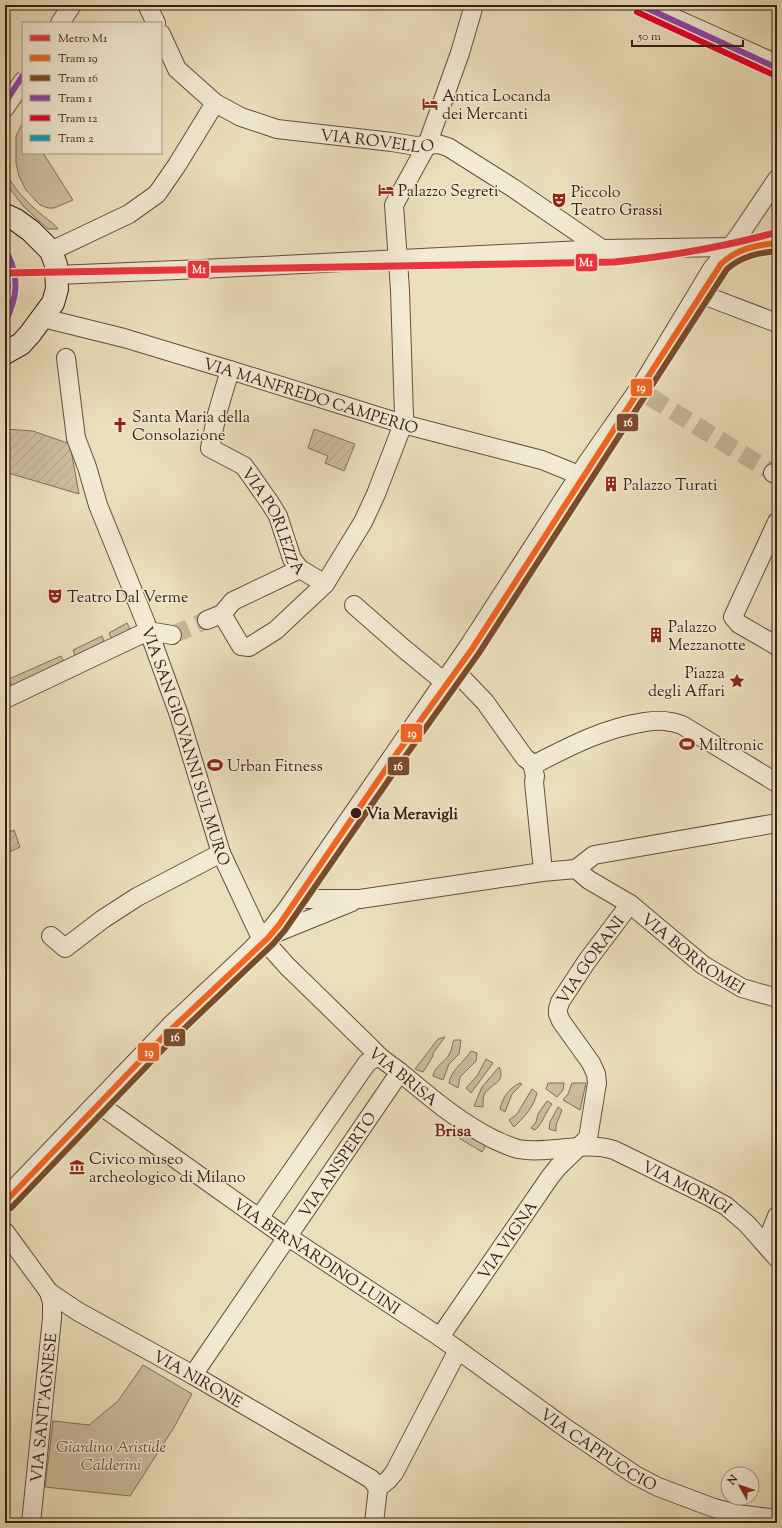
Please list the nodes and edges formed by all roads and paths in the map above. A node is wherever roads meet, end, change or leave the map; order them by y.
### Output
1 (72, 5) edge
2 (147, 5) edge
3 (474, 5) edge
4 (645, 5) edge
5 (61, 22) edge
6 (156, 22) edge
7 (162, 36) edge
8 (777, 64) edge
9 (22, 82) edge
10 (215, 103) junction
11 (5, 108) edge
12 (427, 145) junction
13 (777, 179) edge
14 (9, 212) edge
15 (729, 247) junction
16 (602, 250) junction
17 (51, 252) junction
18 (397, 259) junction
19 (56, 275) junction
20 (698, 293) junction
21 (43, 318) junction
22 (777, 323) edge
23 (13, 349) edge
24 (66, 358) dead end
25 (5, 363) edge
26 (230, 370) junction
27 (404, 420) junction
28 (579, 475) junction
29 (777, 522) edge
30 (300, 569) junction
31 (326, 584) junction
32 (354, 605) dead end
33 (148, 631) junction
34 (172, 635) tunnel mouth
35 (777, 646) edge
36 (444, 681) junction
37 (5, 699) edge
38 (532, 762) junction
39 (777, 783) edge
40 (777, 823) edge
41 (221, 853) junction
42 (542, 861) dead end
43 (576, 869) junction
44 (294, 899) junction
45 (360, 899) junction
46 (630, 904) junction
47 (51, 936) dead end
48 (262, 938) junction
49 (777, 998) edge
50 (379, 1057) junction
51 (400, 1072) junction
52 (97, 1103) junction
53 (579, 1147) junction
54 (5, 1198) edge
55 (777, 1216) edge
56 (259, 1218) junction
57 (5, 1232) edge
58 (287, 1238) junction
59 (771, 1251) edge
60 (5, 1254) edge
61 (26, 1261) junction
62 (49, 1292) junction
63 (440, 1337) junction
64 (458, 1350) junction
65 (193, 1375) junction
66 (378, 1488) junction
67 (775, 1514) edge
68 (30, 1523) edge
69 (374, 1523) edge

1 - 5 street
2 - 6 street
3 - 12 street
4 - 8 street
7 - 10 street, VIA ROVELLO
9 - 11 street
10 - 12 street, VIA ROVELLO
10 - 17 street
12 - 16 street, VIA ROVELLO
12 - 18 street
13 - 15 street
14 - 17 street
15 - 16 street
15 - 20 street
16 - 18 street
17 - 19 street
18 - 19 street
18 - 27 street
19 - 21 street
20 - 22 street
20 - 28 street
21 - 23 street
21 - 26 street, VIA MANFREDO CAMPERIO
23 - 25 street
24 - 33 street, VIA SAN GIOVANNI SUL MURO
26 - 27 street, VIA MANFREDO CAMPERIO
26 - 30 street, VIA PORLEZZA
27 - 28 street, VIA MANFREDO CAMPERIO
27 - 31 street
28 - 36 street
29 - 35 street
30 - 31 street, VIA PORLEZZA
30 - 31 street
32 - 36 street
33 - 34 street
33 - 37 street
33 - 41 street, VIA SAN GIOVANNI SUL MURO
36 - 38 street
36 - 44 street
38 - 39 street
38 - 42 street
40 - 43 street
41 - 47 street
41 - 48 street, VIA SAN GIOVANNI SUL MURO
43 - 45 street
43 - 46 street, VIA BORROMEI
44 - 45 street
44 - 48 street
45 - 48 street
46 - 49 street, VIA BORROMEI
46 - 53 street, VIA GORANI
48 - 50 street, VIA BRISA
48 - 52 street
50 - 51 street, VIA BRISA
50 - 56 street, VIA ANSPERTO
51 - 53 street, VIA BRISA
51 - 58 street, VIA ANSPERTO
52 - 54 street
52 - 56 street, VIA BERNARDINO LUINI
53 - 59 street, VIA MORIGI
53 - 63 street, VIA VIGNA
55 - 59 street
56 - 58 street, VIA BERNARDINO LUINI
57 - 61 street, VIA NIRONE
58 - 63 street, VIA BERNARDINO LUINI
58 - 65 street, VIA ANSPERTO
60 - 61 street
61 - 62 street, VIA NIRONE
62 - 65 street, VIA NIRONE
62 - 68 street, VIA SANT'AGNESE
63 - 64 street, VIA CAPPUCCIO
64 - 66 street
64 - 67 street, VIA CAPPUCCIO
65 - 66 street, VIA NIRONE
66 - 69 street

